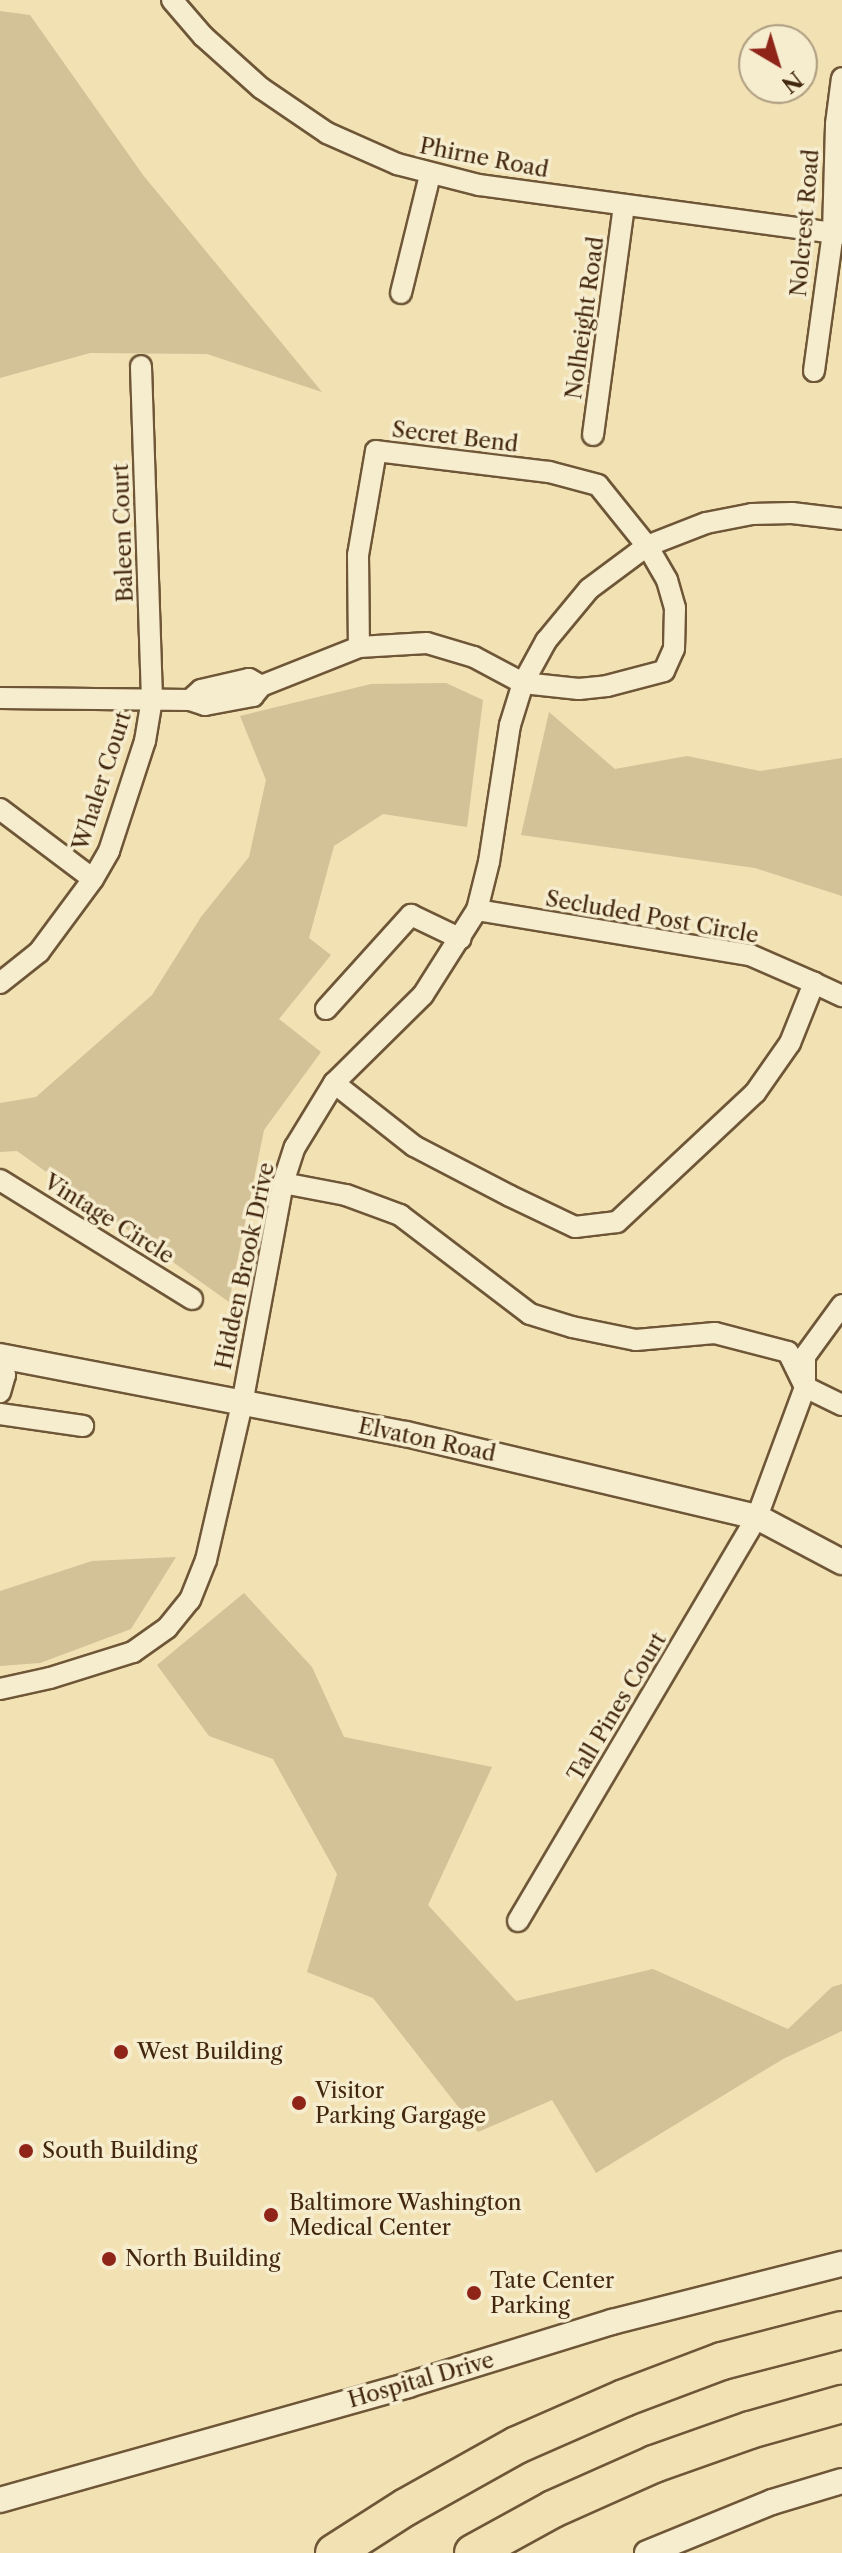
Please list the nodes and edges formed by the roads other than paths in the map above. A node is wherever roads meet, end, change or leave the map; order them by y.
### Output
1 (172, 0) edge
2 (842, 78) edge
3 (430, 175) junction
4 (624, 206) junction
5 (837, 233) edge
6 (401, 293) dead end
7 (141, 366) dead end
8 (814, 371) dead end
9 (593, 435) dead end
10 (842, 519) edge
11 (647, 546) junction
12 (359, 647) junction
13 (523, 683) junction
14 (0, 698) edge
15 (152, 699) junction
16 (0, 809) edge
17 (93, 879) junction
18 (477, 910) junction
19 (461, 939) junction
20 (0, 983) edge
21 (814, 983) junction
22 (842, 996) edge
23 (326, 1009) dead end
24 (334, 1083) junction
25 (0, 1180) edge
26 (283, 1183) junction
27 (192, 1299) dead end
28 (842, 1305) edge
29 (0, 1356) edge
30 (0, 1363) edge
31 (805, 1387) junction
32 (0, 1392) edge
33 (242, 1404) junction
34 (842, 1405) edge
35 (0, 1414) edge
36 (83, 1426) dead end
37 (757, 1517) junction
38 (842, 1562) edge
39 (0, 1689) edge
40 (518, 1921) dead end
41 (842, 2264) edge
42 (842, 2330) edge
43 (842, 2404) edge
44 (842, 2481) edge
45 (0, 2500) edge
46 (553, 2509) junction
47 (334, 2553) edge
48 (473, 2553) edge
49 (480, 2553) edge
50 (647, 2553) edge

1 - 3 street, Phirne Road
2 - 5 street, Nolcrest Road
3 - 4 street, Phirne Road
3 - 6 street
4 - 5 street, Phirne Road
4 - 9 street, Nolheight Road
5 - 8 street, Nolcrest Road
7 - 15 street, Baleen Court
10 - 11 street, Hidden Brook Drive
11 - 12 street, Secret Bend
11 - 13 street, Hidden Brook Drive
11 - 13 street
12 - 13 street
12 - 15 street
13 - 18 street, Hidden Brook Drive
14 - 15 street
15 - 17 street, Whaler Court
16 - 17 street
17 - 20 street, Whaler Court
18 - 19 street, Hidden Brook Drive
18 - 21 street, Secluded Post Circle
19 - 23 street
19 - 24 street, Hidden Brook Drive
21 - 22 street, Secluded Post Circle
21 - 24 street
24 - 26 street, Hidden Brook Drive
25 - 27 street, Vintage Circle
26 - 31 street
26 - 33 street, Hidden Brook Drive
28 - 31 street, Tall Pines Court
29 - 33 street, Elvaton Road
30 - 32 street
31 - 34 street
31 - 37 street, Tall Pines Court
33 - 37 street, Elvaton Road
33 - 39 street, Hidden Brook Drive
35 - 36 street
37 - 38 street, Elvaton Road
37 - 40 street, Tall Pines Court
41 - 45 street, Hospital Drive
42 - 47 highway
43 - 46 highway
44 - 50 street
46 - 48 highway
46 - 49 highway

